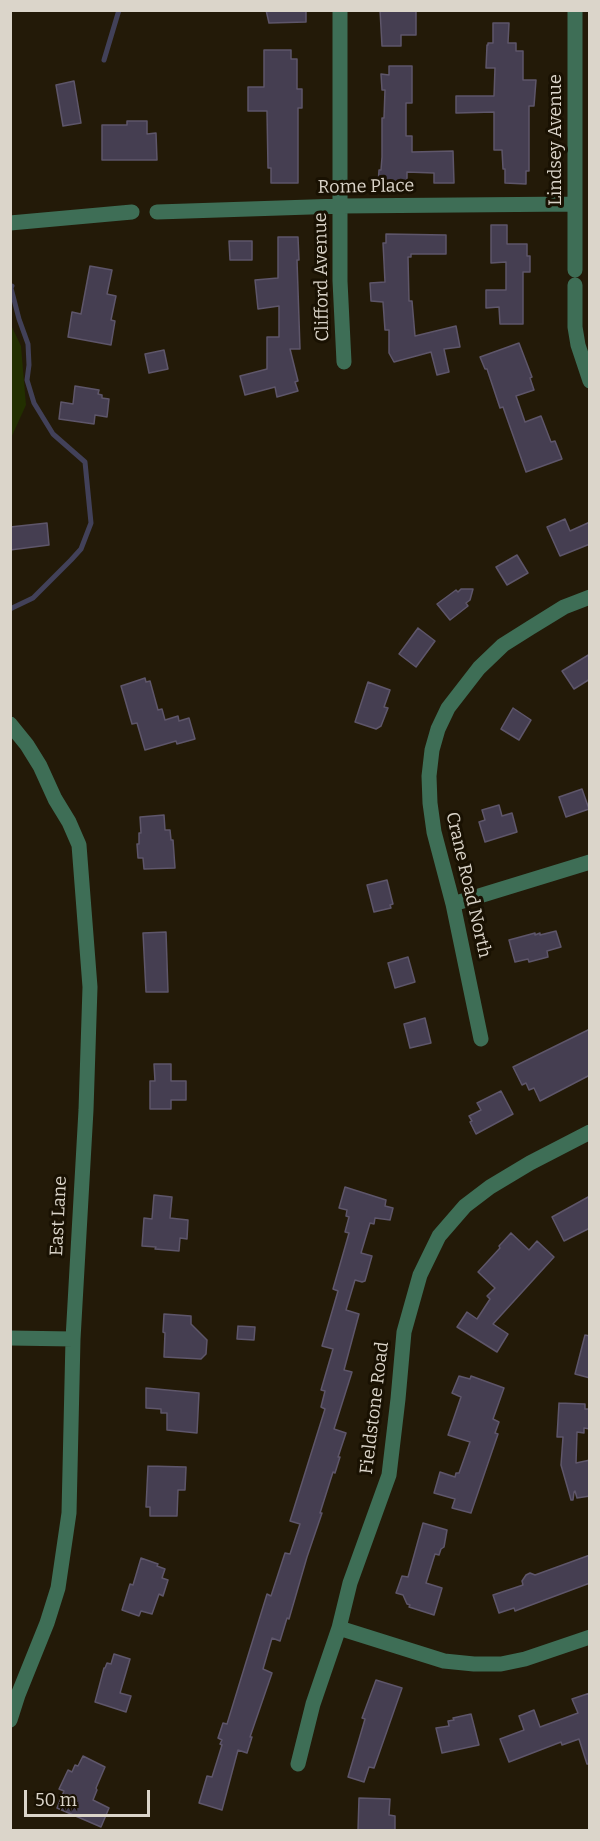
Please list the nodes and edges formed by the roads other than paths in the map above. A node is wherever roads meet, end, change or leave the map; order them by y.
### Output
1 (340, 10) edge
2 (575, 10) edge
3 (575, 204) junction
4 (341, 206) junction
5 (132, 212) dead end
6 (157, 212) dead end
7 (10, 223) edge
8 (344, 362) dead end
9 (590, 381) edge
10 (590, 597) edge
11 (10, 724) edge
12 (590, 862) edge
13 (453, 904) junction
14 (481, 1039) dead end
15 (590, 1132) edge
16 (10, 1338) edge
17 (73, 1339) junction
18 (339, 1628) junction
19 (590, 1637) edge
20 (10, 1720) edge
21 (298, 1764) dead end

1 - 4 street, Clifford Avenue
2 - 3 street, Lindsey Avenue
3 - 4 street, Rome Place
3 - 9 street, Lindsey Avenue
4 - 6 street, Rome Place
4 - 8 street, Clifford Avenue
5 - 7 street
10 - 13 street, Crane Road North
11 - 17 street, East Lane
12 - 13 street
13 - 14 street, Crane Road North
15 - 18 street, Fieldstone Road
16 - 17 street
17 - 20 street, East Lane
18 - 19 street
18 - 21 street, Fieldstone Road

